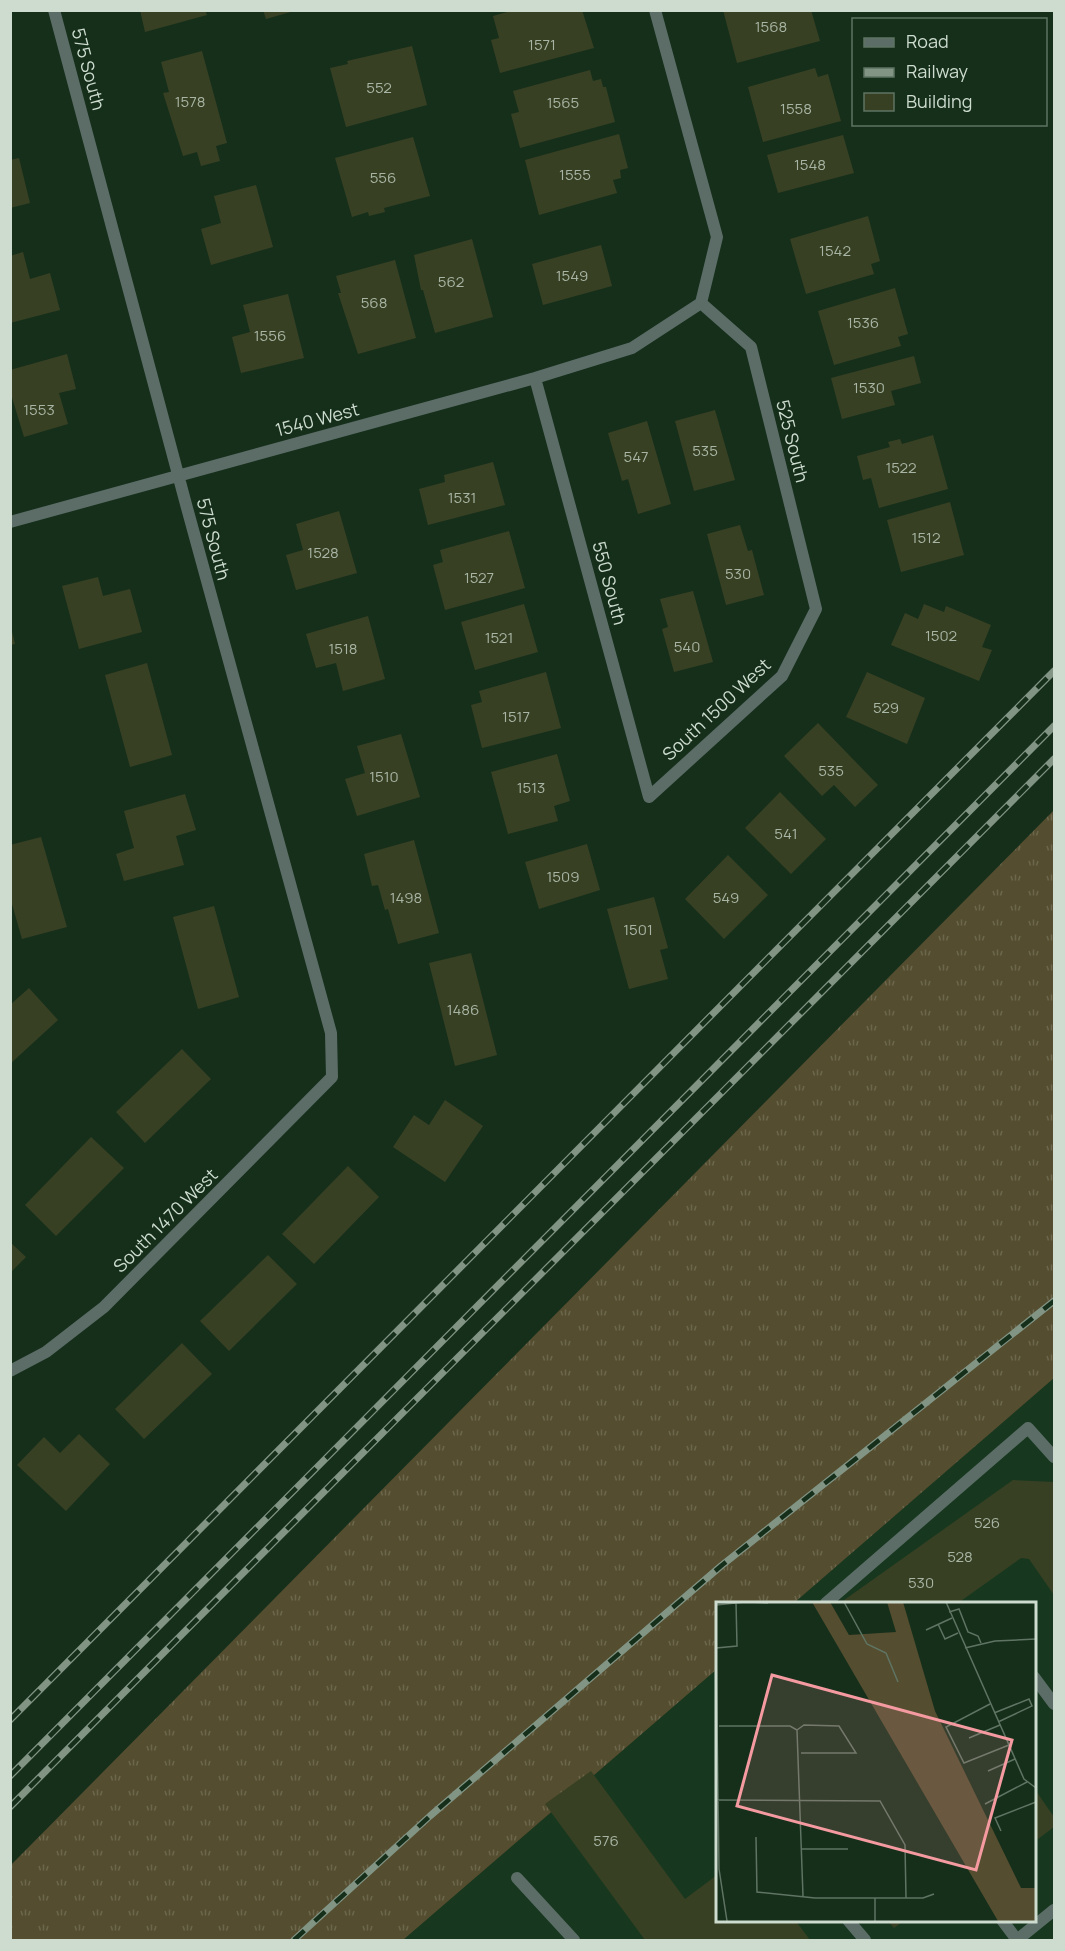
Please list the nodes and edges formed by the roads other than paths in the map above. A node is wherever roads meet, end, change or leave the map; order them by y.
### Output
1 (54, 10) edge
2 (654, 10) edge
3 (701, 303) junction
4 (535, 378) junction
5 (178, 475) junction
6 (10, 522) edge
7 (816, 609) joint
8 (649, 797) joint
9 (332, 1077) joint
10 (10, 1371) edge
11 (1054, 1457) edge
12 (827, 1602) edge
13 (1035, 1678) edge
14 (1054, 1704) edge
15 (517, 1878) dead end
16 (1054, 1910) edge
17 (849, 1921) edge
18 (1003, 1921) edge
19 (1017, 1940) edge
20 (574, 1941) edge
21 (865, 1941) edge

1 - 5 street, 575 South
2 - 3 street
3 - 4 street, 1540 West
3 - 7 street, 525 South
4 - 5 street, 1540 West
4 - 8 street, 550 South
5 - 6 street, 1540 West
5 - 9 street, 575 South
7 - 8 street, South 1500 West
9 - 10 street, South 1470 West
11 - 12 street
13 - 14 street
15 - 20 street
16 - 19 street
17 - 21 street
18 - 19 street

